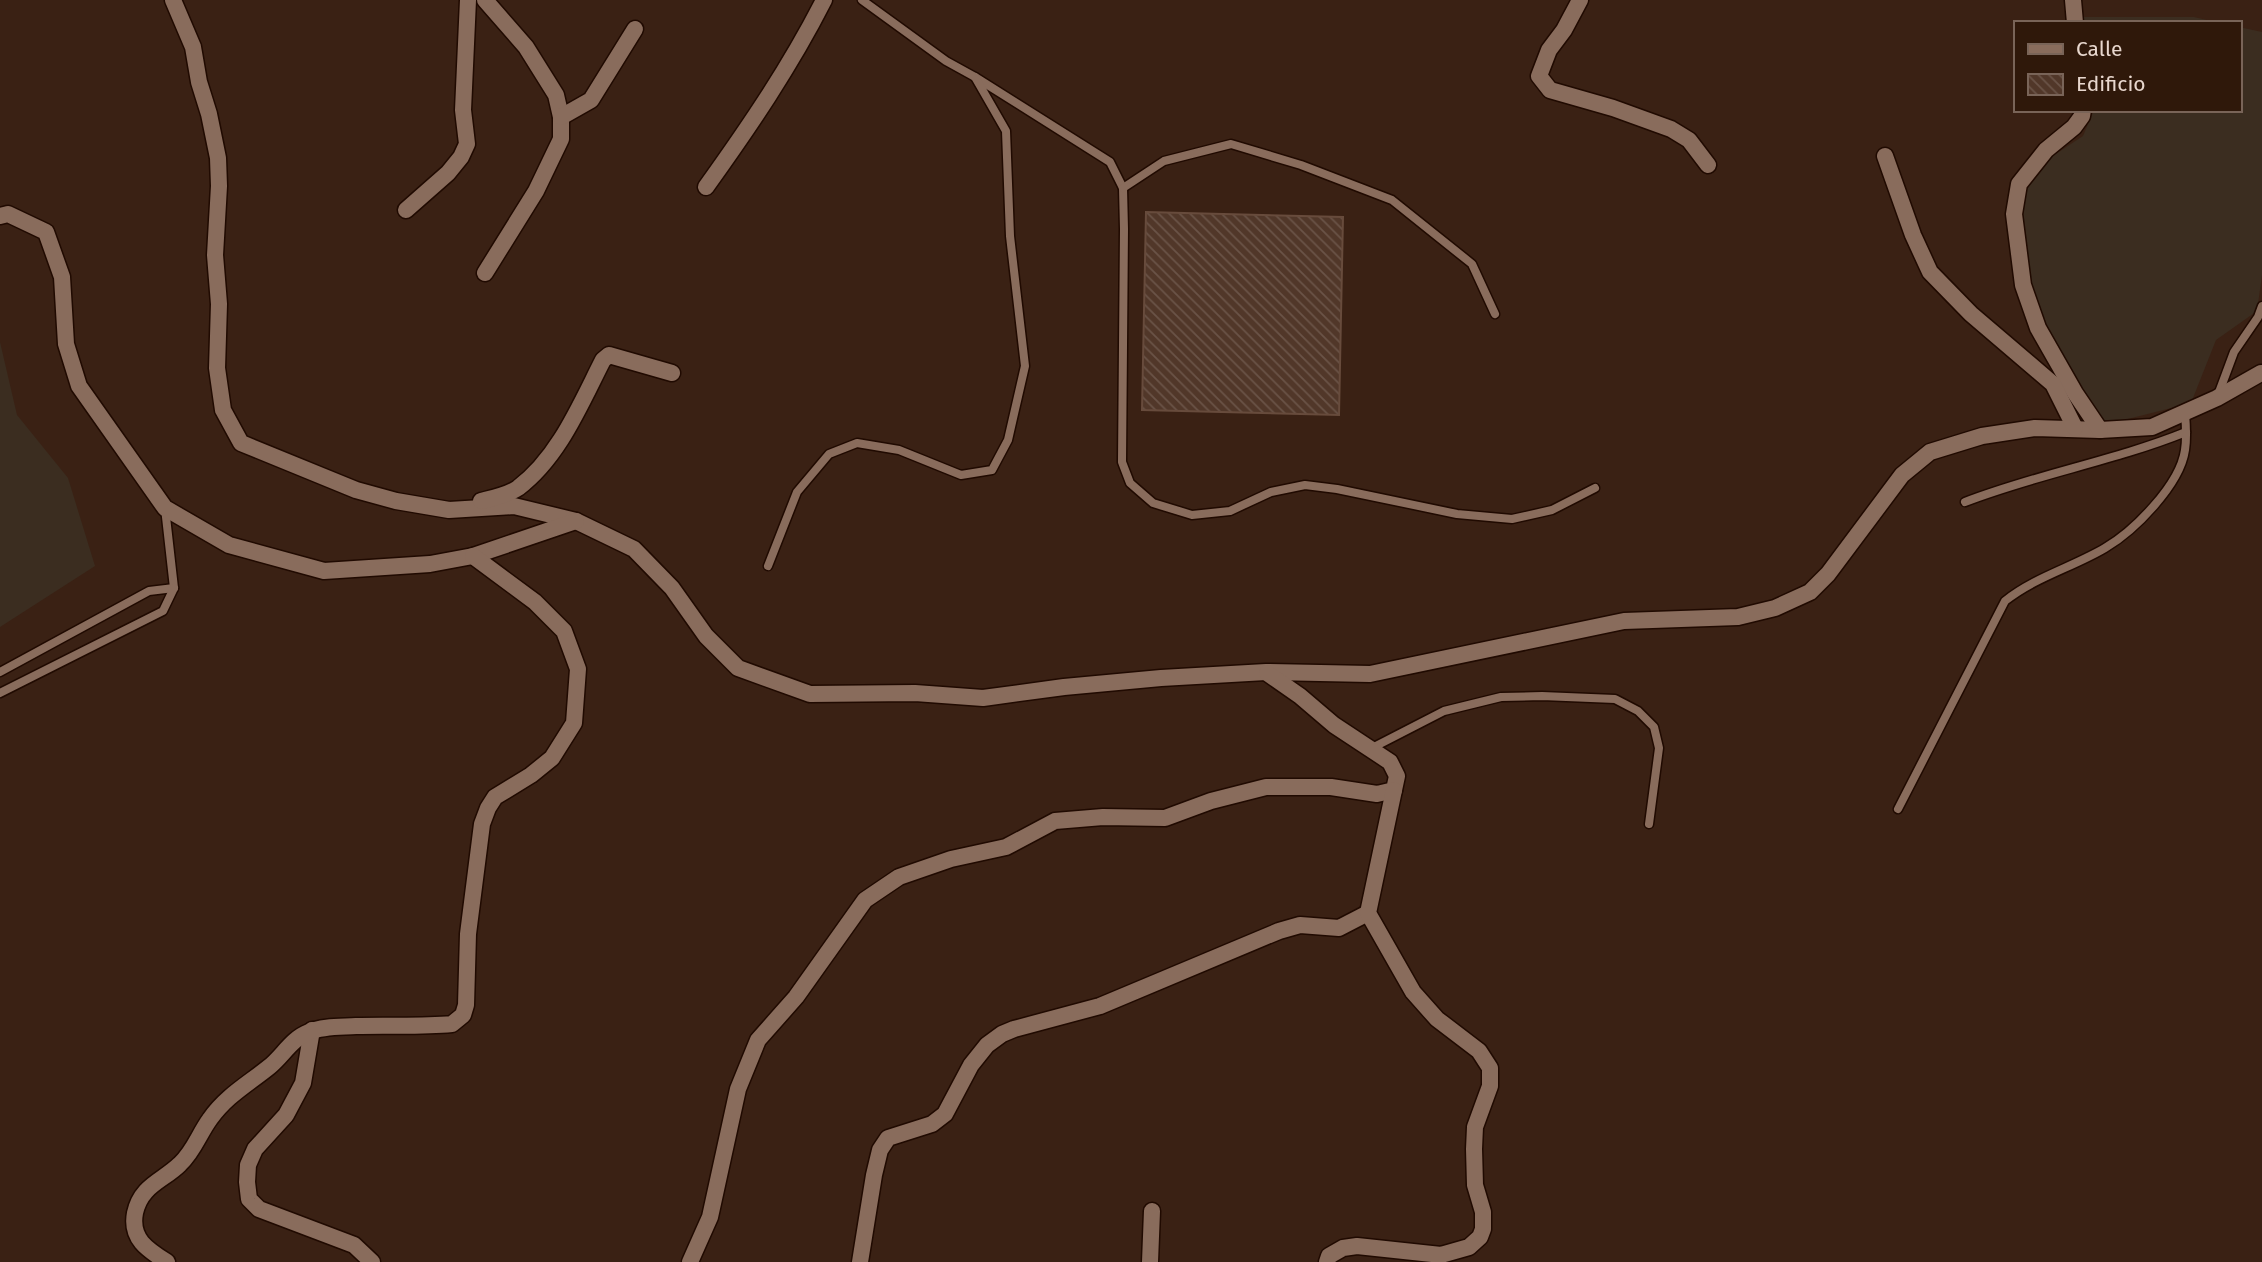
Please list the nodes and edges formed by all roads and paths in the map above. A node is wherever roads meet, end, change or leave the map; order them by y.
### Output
1 (173, 0) edge
2 (468, 0) edge
3 (485, 0) edge
4 (824, 0) edge
5 (862, 0) edge
6 (1580, 0) edge
7 (2073, 0) edge
8 (2075, 21) edge
9 (635, 29) dead end
10 (975, 77) junction
11 (2083, 112) edge
12 (561, 117) junction
13 (1885, 156) dead end
14 (1708, 165) dead end
15 (706, 187) dead end
16 (1123, 188) junction
17 (406, 210) dead end
18 (0, 216) edge
19 (485, 273) dead end
20 (2262, 306) edge
21 (1495, 314) dead end
22 (673, 373) dead end
23 (2262, 374) edge
24 (2217, 398) junction
25 (2185, 413) junction
26 (2075, 428) junction
27 (2100, 430) junction
28 (2186, 432) junction
29 (1595, 488) dead end
30 (1965, 502) dead end
31 (165, 508) junction
32 (449, 510) junction
33 (576, 521) junction
34 (473, 556) junction
35 (768, 566) dead end
36 (174, 588) junction
37 (0, 672) edge
38 (1266, 672) junction
39 (0, 693) edge
40 (1371, 748) junction
41 (1394, 790) junction
42 (1898, 809) dead end
43 (1649, 824) dead end
44 (1368, 914) junction
45 (312, 1031) junction
46 (1152, 1211) dead end
47 (167, 1262) edge
48 (372, 1262) edge
49 (690, 1262) edge
50 (860, 1262) edge
51 (1150, 1262) edge
52 (1327, 1262) edge

1 - 32 street
2 - 17 street
3 - 12 street
4 - 15 street
5 - 10 lane
6 - 14 street
7 - 8 street
9 - 12 street
10 - 16 lane
10 - 35 lane
11 - 27 street
12 - 19 street
13 - 26 street
16 - 21 lane
16 - 29 lane
18 - 31 street
20 - 24 lane
22 - 32 street
23 - 24 street
24 - 25 street
25 - 27 street
25 - 28 lane
26 - 27 street
26 - 38 street
28 - 30 lane
28 - 42 lane
31 - 34 street
31 - 36 lane
32 - 33 street
33 - 34 street
33 - 38 street
34 - 45 street
36 - 37 lane
36 - 39 lane
38 - 40 street
40 - 41 street
40 - 43 lane
41 - 44 street
41 - 49 street
44 - 50 street
44 - 52 street
45 - 47 street
45 - 48 street
46 - 51 street

